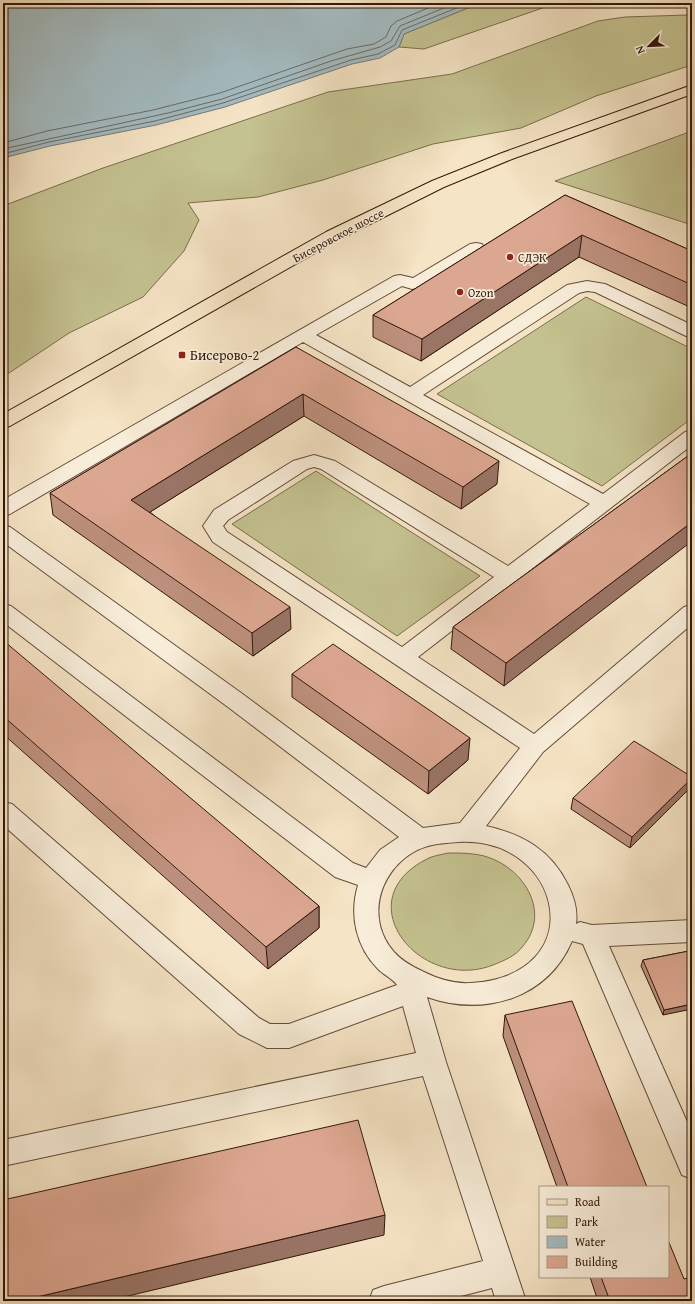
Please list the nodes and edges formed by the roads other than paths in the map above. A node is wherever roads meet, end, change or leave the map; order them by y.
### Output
1 (692, 89) edge
2 (476, 248) dead end
3 (692, 332) edge
4 (303, 336) junction
5 (410, 395) junction
6 (3, 422) edge
7 (692, 436) edge
8 (603, 504) junction
9 (3, 509) edge
10 (3, 532) edge
11 (508, 576) junction
12 (3, 610) edge
13 (692, 612) edge
14 (402, 658) junction
15 (535, 746) junction
16 (3, 811) edge
17 (467, 832) junction
18 (419, 839) junction
19 (371, 880) junction
20 (563, 930) junction
21 (692, 931) edge
22 (592, 936) junction
23 (411, 985) junction
24 (432, 1062) junction
25 (3, 1153) edge
26 (692, 1166) edge
27 (501, 1271) junction
28 (384, 1301) edge
29 (511, 1301) edge

1 - 6 main road, Бисеровское шоссе
2 - 4 lane
3 - 5 lane
4 - 5 lane
4 - 9 lane
5 - 8 lane
7 - 8 lane
8 - 11 lane
10 - 18 lane
11 - 14 lane
11 - 14 lane
12 - 19 lane
13 - 15 lane
14 - 15 lane
15 - 17 lane
16 - 23 lane
17 - 18 lane
17 - 20 lane
18 - 19 lane
19 - 23 lane
20 - 22 lane
20 - 23 lane
21 - 22 lane
22 - 26 lane
23 - 24 lane
24 - 25 lane
24 - 27 lane
27 - 28 lane
27 - 29 lane

